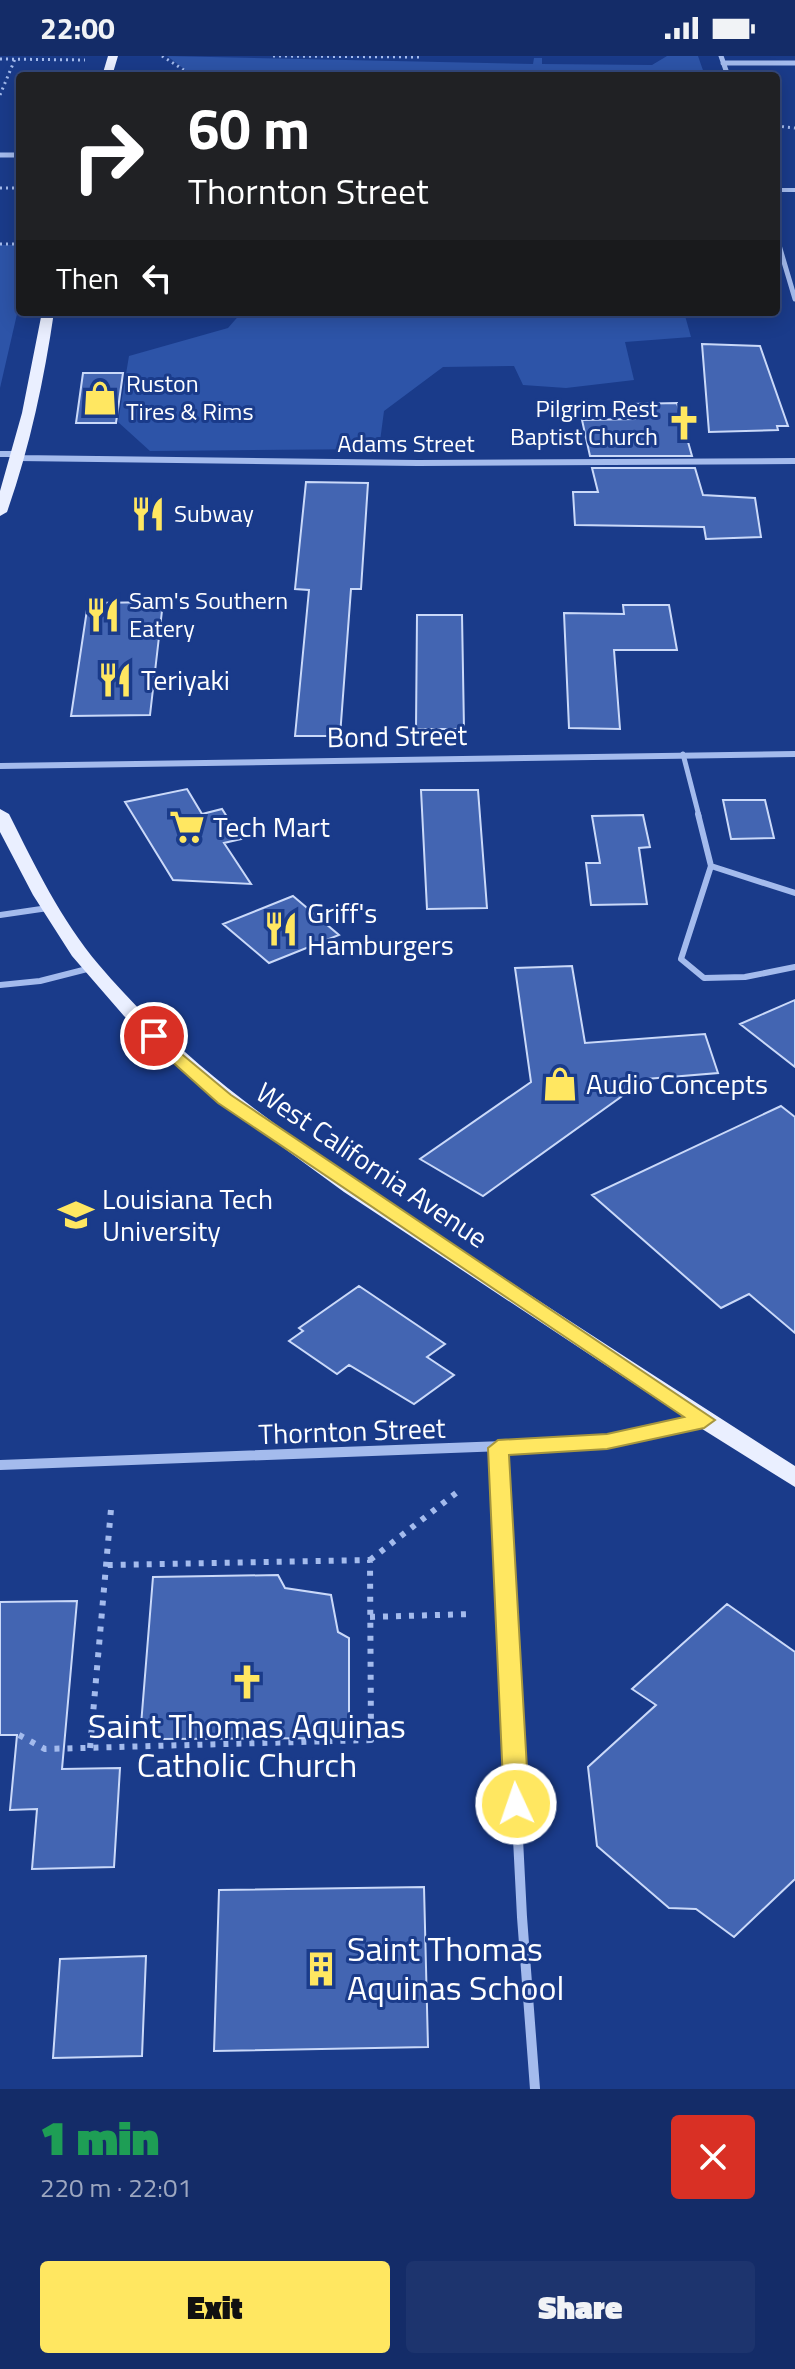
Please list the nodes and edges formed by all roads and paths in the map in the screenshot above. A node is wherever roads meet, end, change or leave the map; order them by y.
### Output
1 (162, 56) edge
2 (273, 56) edge
3 (721, 56) edge
4 (420, 57) edge
5 (0, 59) edge
6 (15, 59) junction
7 (85, 60) dead end
8 (723, 63) junction
9 (795, 63) edge
10 (187, 72) edge
11 (726, 72) edge
12 (0, 95) edge
13 (780, 248) edge
14 (795, 299) edge
15 (47, 316) edge
16 (0, 454) edge
17 (18, 456) junction
18 (795, 461) edge
19 (5, 482) edge
20 (0, 512) edge
21 (683, 754) junction
22 (795, 754) edge
23 (0, 766) edge
24 (0, 814) edge
25 (711, 866) junction
26 (795, 893) edge
27 (51, 908) junction
28 (0, 915) edge
29 (795, 967) edge
30 (91, 968) junction
31 (0, 985) edge
32 (704, 1420) junction
33 (498, 1448) junction
34 (0, 1465) edge
35 (795, 1478) edge
36 (460, 1490) dead end
37 (111, 1509) dead end
38 (370, 1560) junction
39 (107, 1565) junction
40 (473, 1614) dead end
41 (370, 1617) junction
42 (19, 1735) dead end
43 (90, 1748) junction
44 (535, 2089) edge

1 - 10 path
2 - 4 path
3 - 8 street
5 - 6 path
6 - 7 path
6 - 12 path
8 - 9 street
8 - 11 street
13 - 14 street
15 - 17 main road
16 - 17 street, Adams Street
17 - 18 street, Adams Street
17 - 19 main road
19 - 20 main road
21 - 22 street, Bond Street
21 - 23 street, Bond Street
21 - 25 lane
24 - 27 main road, West California Avenue
25 - 26 lane
25 - 29 lane
27 - 28 lane
27 - 30 main road, West California Avenue
30 - 31 lane
30 - 32 main road, West California Avenue
32 - 33 street, Thornton Street
32 - 35 main road, West California Avenue
33 - 34 street, Thornton Street
33 - 44 street
36 - 38 path
37 - 39 path
38 - 39 path
38 - 41 path
39 - 43 path
40 - 41 path
41 - 43 path
42 - 43 path

